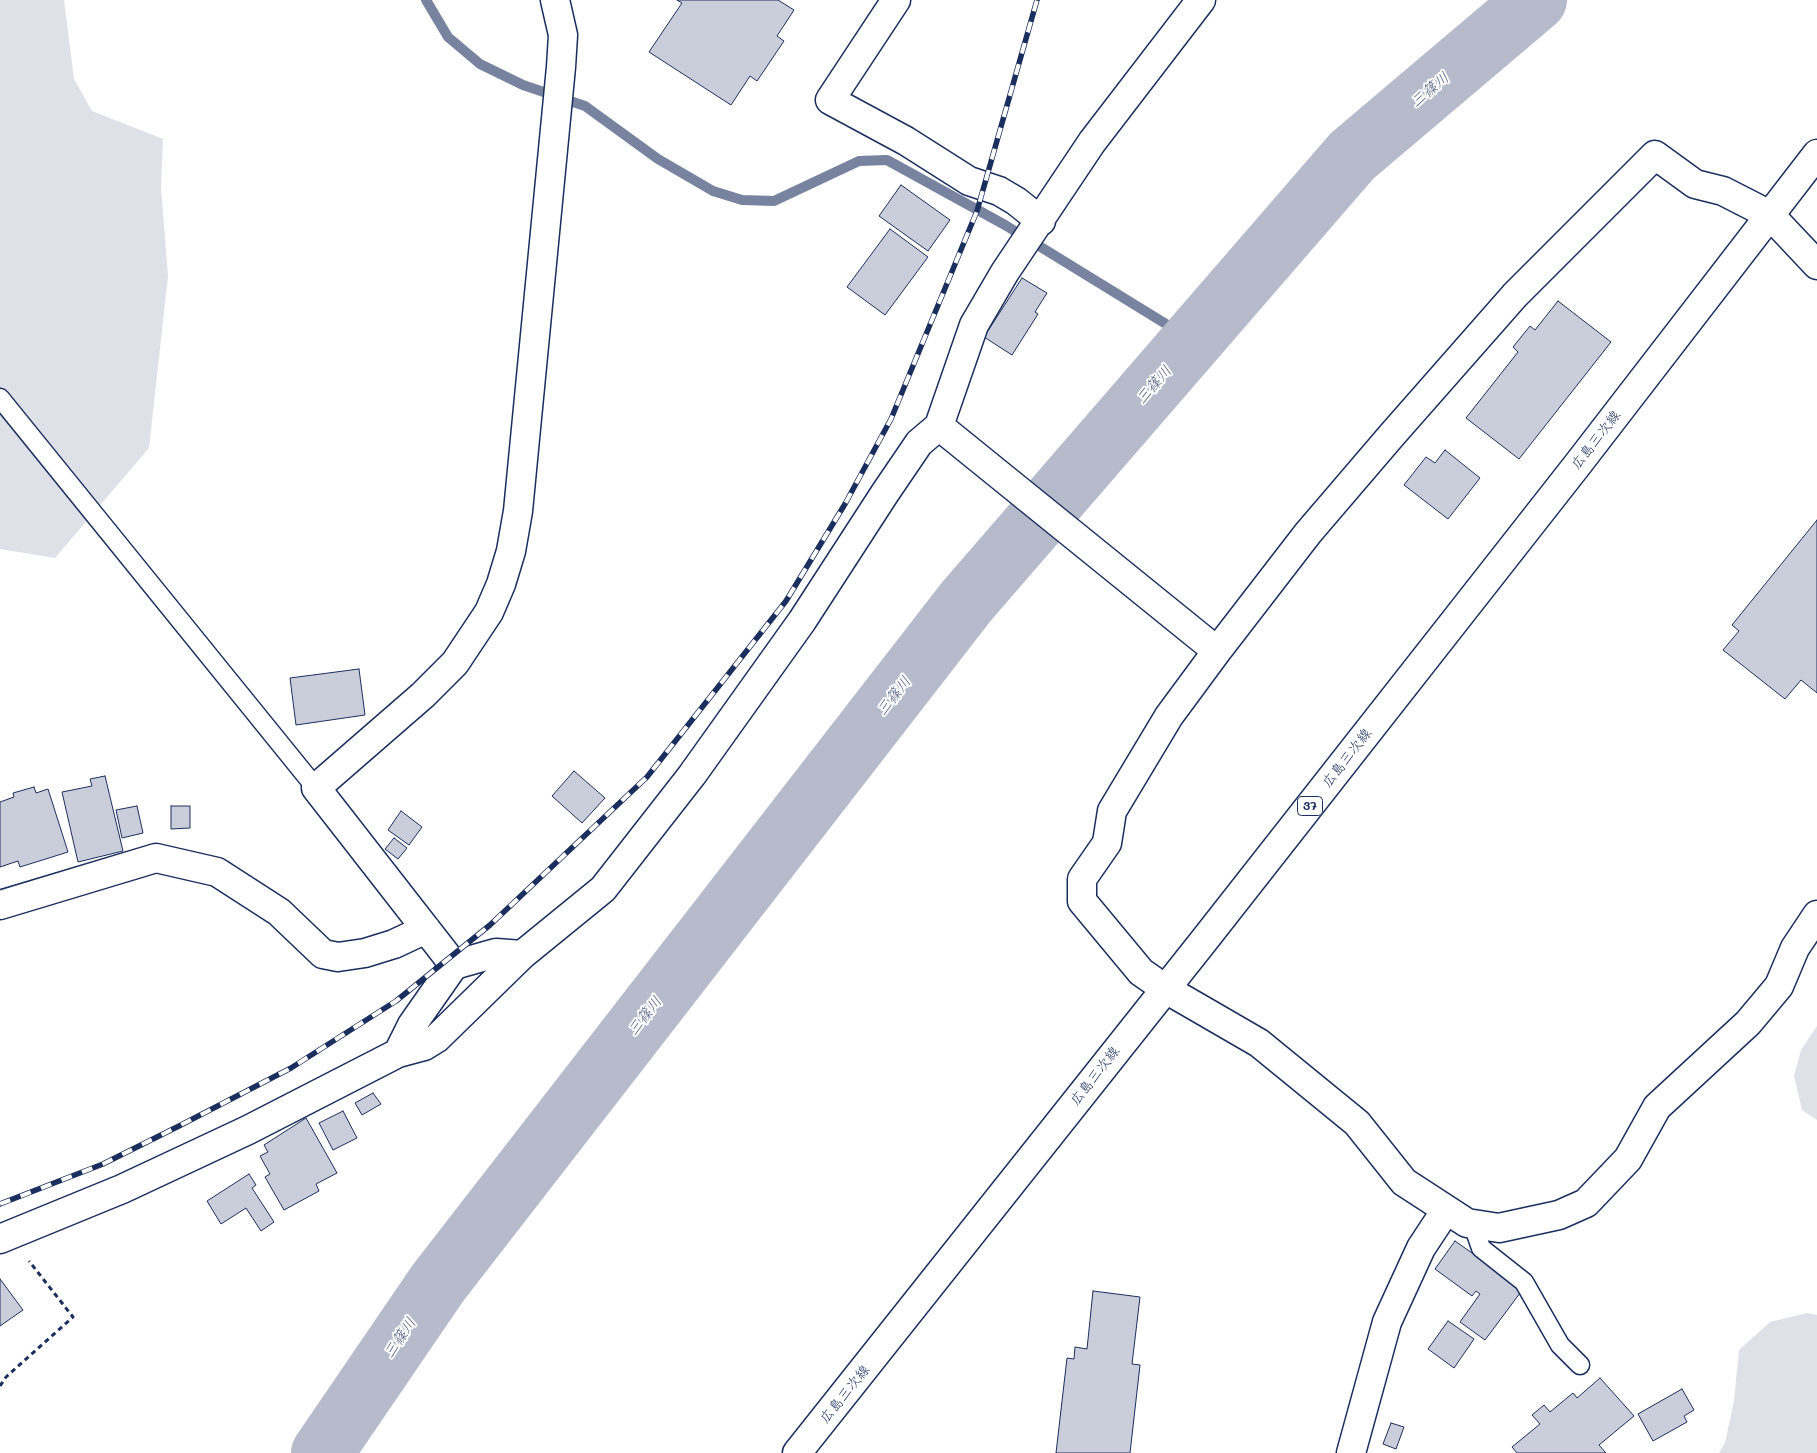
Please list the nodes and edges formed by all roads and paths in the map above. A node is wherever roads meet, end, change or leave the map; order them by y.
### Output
1 (555, 0) edge
2 (896, 0) edge
3 (1201, 0) edge
4 (1817, 154) edge
5 (1770, 215) junction
6 (1041, 221) junction
7 (1817, 265) edge
8 (0, 398) edge
9 (945, 431) junction
10 (1209, 644) junction
11 (316, 788) junction
12 (0, 905) edge
13 (1817, 914) edge
14 (426, 929) junction
15 (522, 955) junction
16 (454, 966) junction
17 (1164, 988) junction
18 (398, 1053) junction
19 (1446, 1210) junction
20 (1473, 1225) junction
21 (4, 1237) edge
22 (1580, 1366) dead end
23 (0, 1386) edge
24 (796, 1453) edge
25 (1351, 1453) edge

1 - 11 street
2 - 6 street
3 - 6 street
4 - 5 street, 広島三次線 / 37
5 - 7 street
5 - 10 street
5 - 17 street, 広島三次線 / 37
6 - 9 street
8 - 11 lane
9 - 10 street
9 - 15 street
10 - 17 street
11 - 14 street
12 - 14 street
13 - 20 street
14 - 16 street
15 - 16 street
15 - 18 street
16 - 18 street
17 - 19 street
17 - 24 street, 広島三次線 / 37
18 - 21 street
19 - 20 street
19 - 25 street
20 - 22 lane
21 - 23 path

